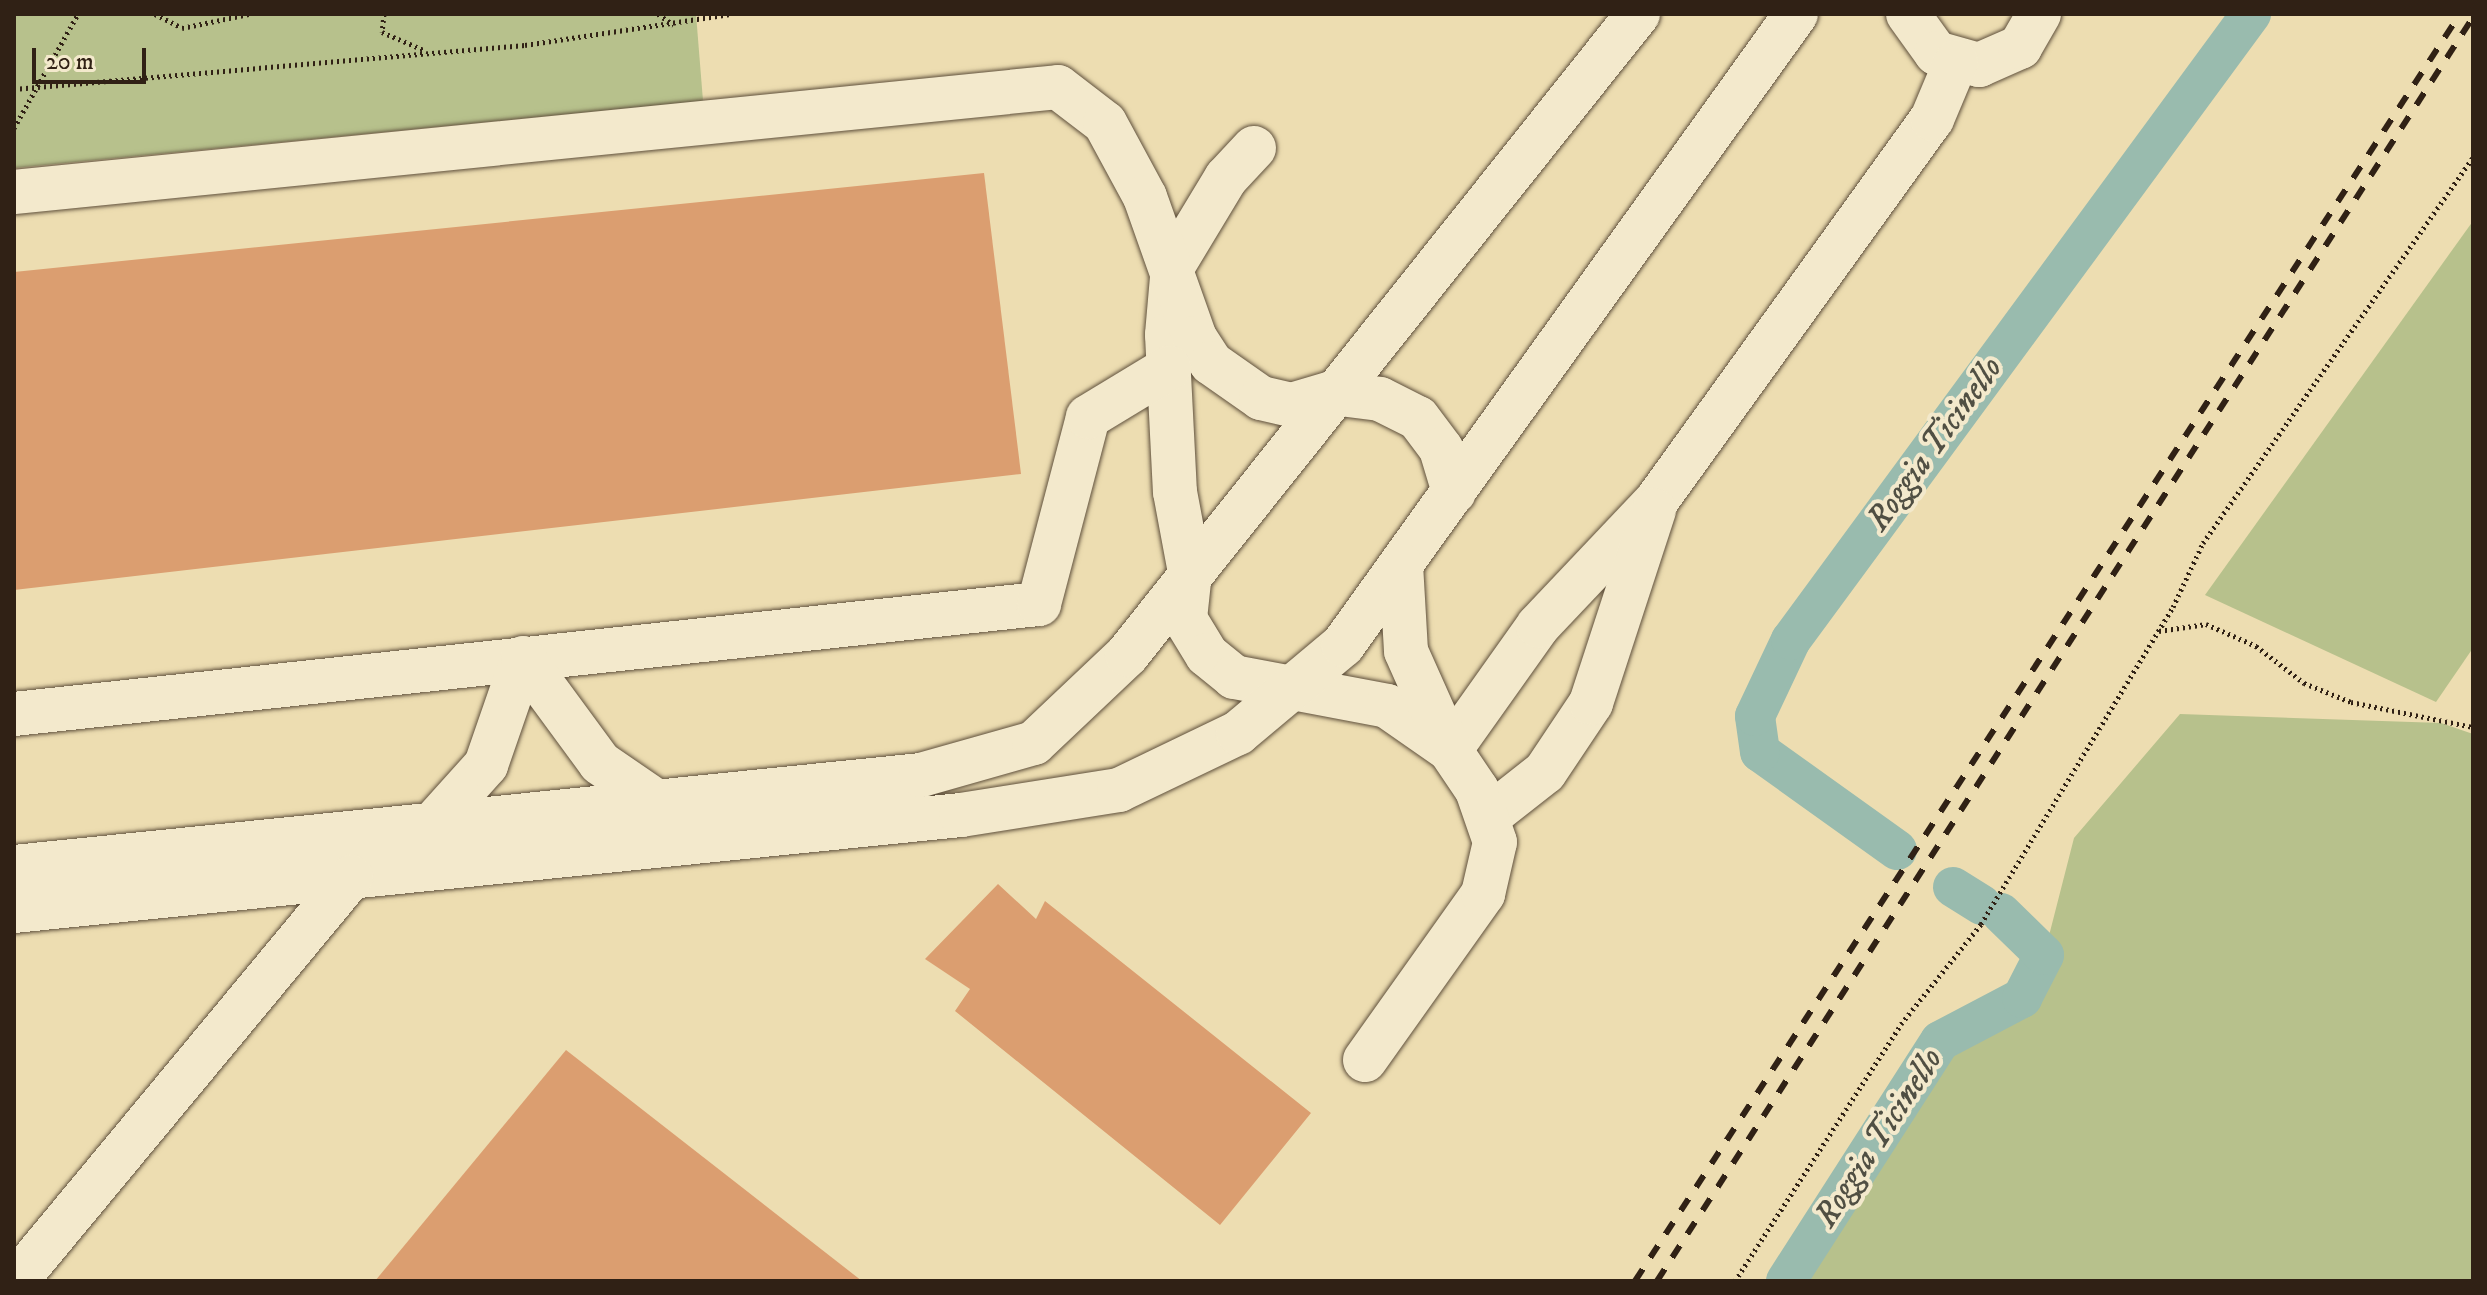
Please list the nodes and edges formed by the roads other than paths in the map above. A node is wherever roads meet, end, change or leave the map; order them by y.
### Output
1 (1638, 14) edge
2 (1796, 14) edge
3 (1908, 14) edge
4 (2039, 14) edge
5 (1956, 62) junction
6 (1254, 148) dead end
7 (14, 192) edge
8 (1173, 266) junction
9 (1169, 368) junction
10 (1332, 393) junction
11 (1454, 492) junction
12 (1657, 500) junction
13 (1401, 565) junction
14 (1190, 572) junction
15 (523, 658) junction
16 (1290, 692) junction
17 (14, 714) edge
18 (1450, 750) junction
19 (657, 802) junction
20 (1489, 816) junction
21 (432, 825) junction
22 (14, 867) edge
23 (351, 877) junction
24 (14, 911) edge
25 (1365, 1060) dead end
26 (16, 1281) edge

1 - 10 lane
2 - 11 lane
3 - 5 lane
4 - 5 lane
5 - 12 lane
6 - 8 lane
7 - 8 lane
8 - 9 lane
8 - 10 lane
9 - 14 lane
9 - 15 lane
10 - 11 lane
10 - 14 lane
11 - 13 lane
12 - 18 lane
12 - 20 lane
13 - 16 lane
13 - 18 lane
14 - 16 lane
14 - 19 lane
15 - 17 lane
15 - 19 lane
15 - 21 lane
16 - 18 lane
16 - 23 lane
18 - 20 lane
19 - 21 lane
20 - 25 lane
21 - 22 lane
23 - 24 lane
23 - 26 lane

